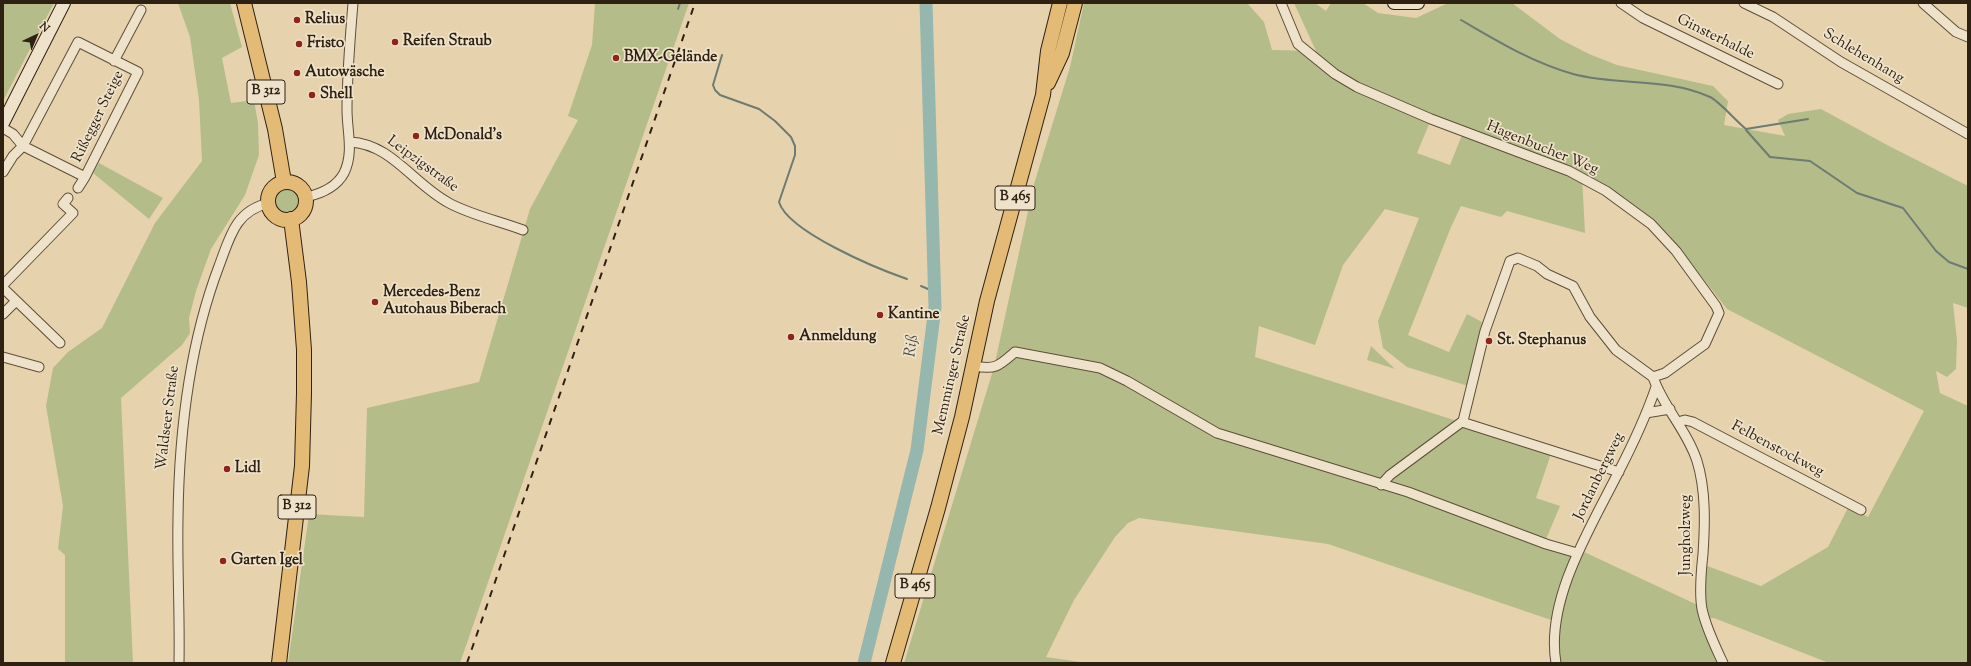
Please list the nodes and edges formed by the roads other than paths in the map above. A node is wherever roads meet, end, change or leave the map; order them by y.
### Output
1 (64, 3) edge
2 (244, 3) edge
3 (353, 3) edge
4 (1060, 3) edge
5 (1075, 3) edge
6 (1280, 3) edge
7 (1394, 3) edge
8 (1418, 3) edge
9 (1621, 3) edge
10 (1744, 3) edge
11 (1923, 3) edge
12 (141, 10) dead end
13 (1968, 37) edge
14 (114, 61) junction
15 (1778, 84) dead end
16 (1043, 95) junction
17 (3, 122) edge
18 (3, 128) edge
19 (1968, 134) edge
20 (350, 142) junction
21 (23, 146) junction
22 (3, 172) edge
23 (85, 177) junction
24 (284, 182) junction
25 (78, 188) dead end
26 (68, 198) dead end
27 (306, 198) junction
28 (268, 203) junction
29 (291, 219) junction
30 (523, 230) dead end
31 (3, 285) edge
32 (3, 288) edge
33 (16, 301) junction
34 (3, 314) edge
35 (60, 343) dead end
36 (3, 357) edge
37 (974, 366) junction
38 (40, 367) dead end
39 (1653, 377) junction
40 (1656, 387) junction
41 (1670, 409) junction
42 (1646, 413) junction
43 (1463, 421) junction
44 (1678, 422) junction
45 (1619, 472) junction
46 (1381, 485) junction
47 (1861, 510) dead end
48 (1577, 554) junction
49 (179, 663) edge
50 (279, 663) edge
51 (893, 663) edge
52 (1556, 663) edge
53 (1723, 663) edge

1 - 17 street
2 - 24 main road, B 312
3 - 20 street
4 - 16 main road, Memminger Straße / B 465
5 - 16 main road, Memminger Straße / B 465
6 - 39 street, Hagenbucher Weg
7 - 8 street
9 - 15 street, Ginsterhalde
10 - 19 street, Schlehenhang
11 - 13 street
12 - 14 street, Rißegger Steige
14 - 21 street, Rißegger Steige
14 - 23 street, Rißegger Steige
16 - 37 main road, Memminger Straße / B 465
18 - 21 street, Rißegger Steige
20 - 27 street
20 - 30 street, Leipzigstraße
21 - 22 street, Rißegger Steige
21 - 23 street, Rißegger Steige
23 - 25 street
24 - 27 main road
24 - 28 main road
26 - 31 street
27 - 29 main road
28 - 29 main road
28 - 49 street, Waldseer Straße
29 - 50 main road, B 312
32 - 33 street
33 - 34 street
33 - 35 street
36 - 38 street
37 - 46 street
37 - 51 main road, Memminger Straße / B 465
39 - 40 street, Jungholzweg
39 - 43 street
40 - 41 street, Jungholzweg
40 - 42 street, Jordanbergweg
41 - 42 street
41 - 44 street, Jungholzweg
42 - 45 street, Jordanbergweg
43 - 45 street
43 - 46 street
44 - 47 street, Felbenstockweg
44 - 53 street, Jungholzweg
45 - 48 street, Jordanbergweg
46 - 48 street
48 - 52 street, Jordanbergweg

